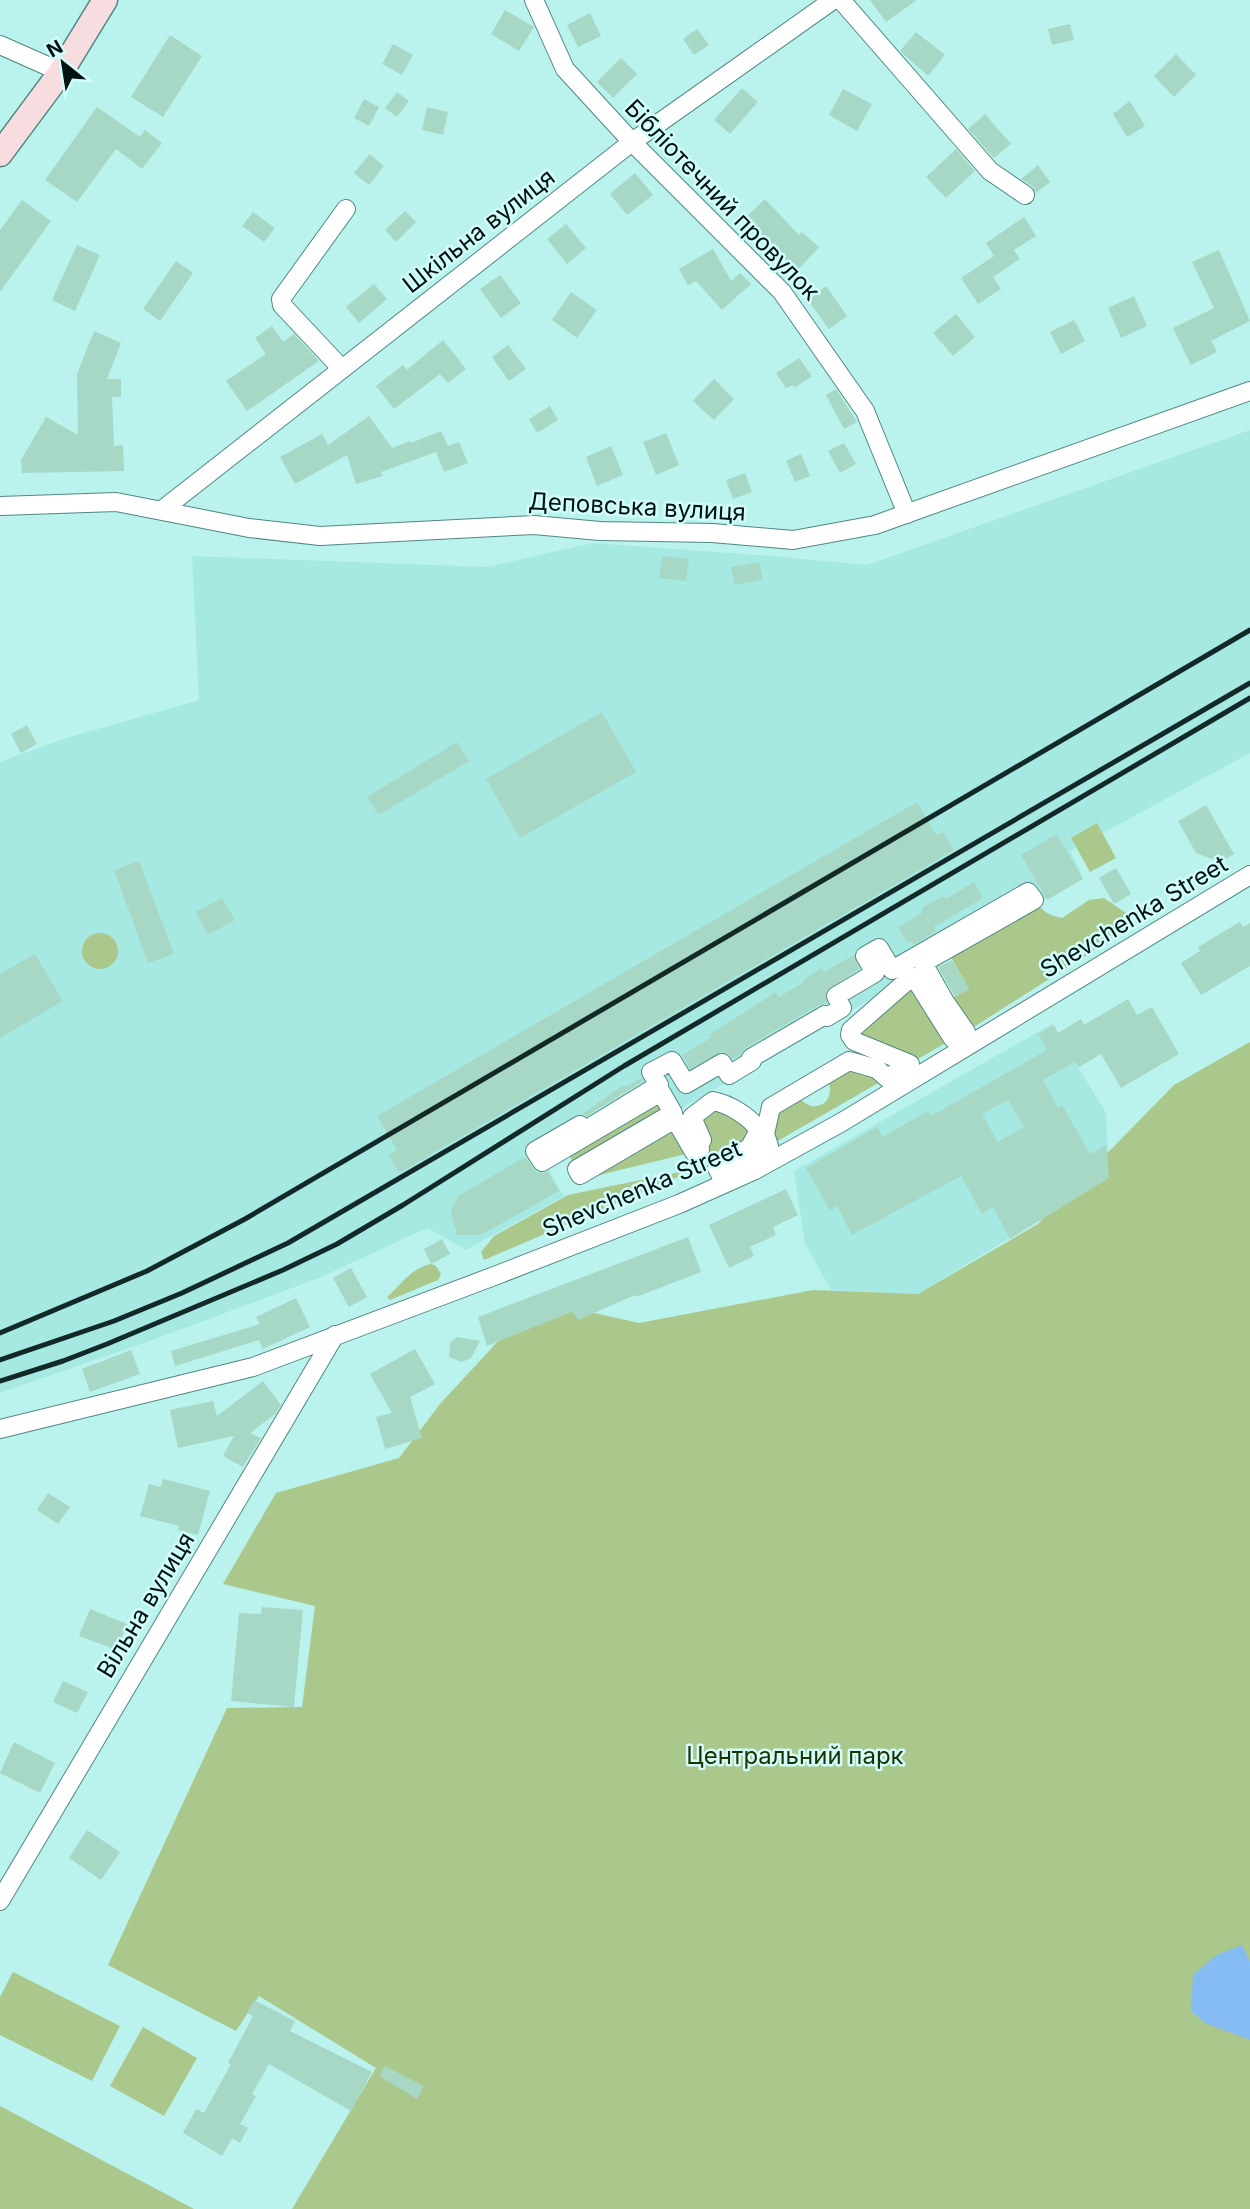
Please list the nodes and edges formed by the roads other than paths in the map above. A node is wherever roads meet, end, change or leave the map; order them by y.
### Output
1 (106, 0) edge
2 (534, 0) edge
3 (833, 0) edge
4 (842, 0) edge
5 (0, 44) edge
6 (61, 72) junction
7 (632, 142) junction
8 (0, 154) edge
9 (1025, 195) dead end
10 (346, 209) dead end
11 (342, 369) junction
12 (1250, 391) edge
13 (0, 506) edge
14 (162, 510) junction
15 (907, 514) junction
16 (1250, 875) edge
17 (887, 1077) joint
18 (335, 1335) junction
19 (0, 1429) edge
20 (0, 1901) edge

1 - 6 street
2 - 7 street, Бібліотечний провулок
3 - 7 street, Шкільна вулиця
4 - 9 street
5 - 6 street
6 - 8 street
7 - 11 street, Шкільна вулиця
7 - 15 street, Бібліотечний провулок
10 - 11 street
11 - 14 street, Шкільна вулиця
12 - 15 street, Деповська вулиця
13 - 14 street, Деповська вулиця
14 - 15 street, Деповська вулиця
16 - 18 street, Shevchenka Street
17 - 17 street
18 - 19 street, Shevchenka Street
18 - 20 street, Вільна вулиця

